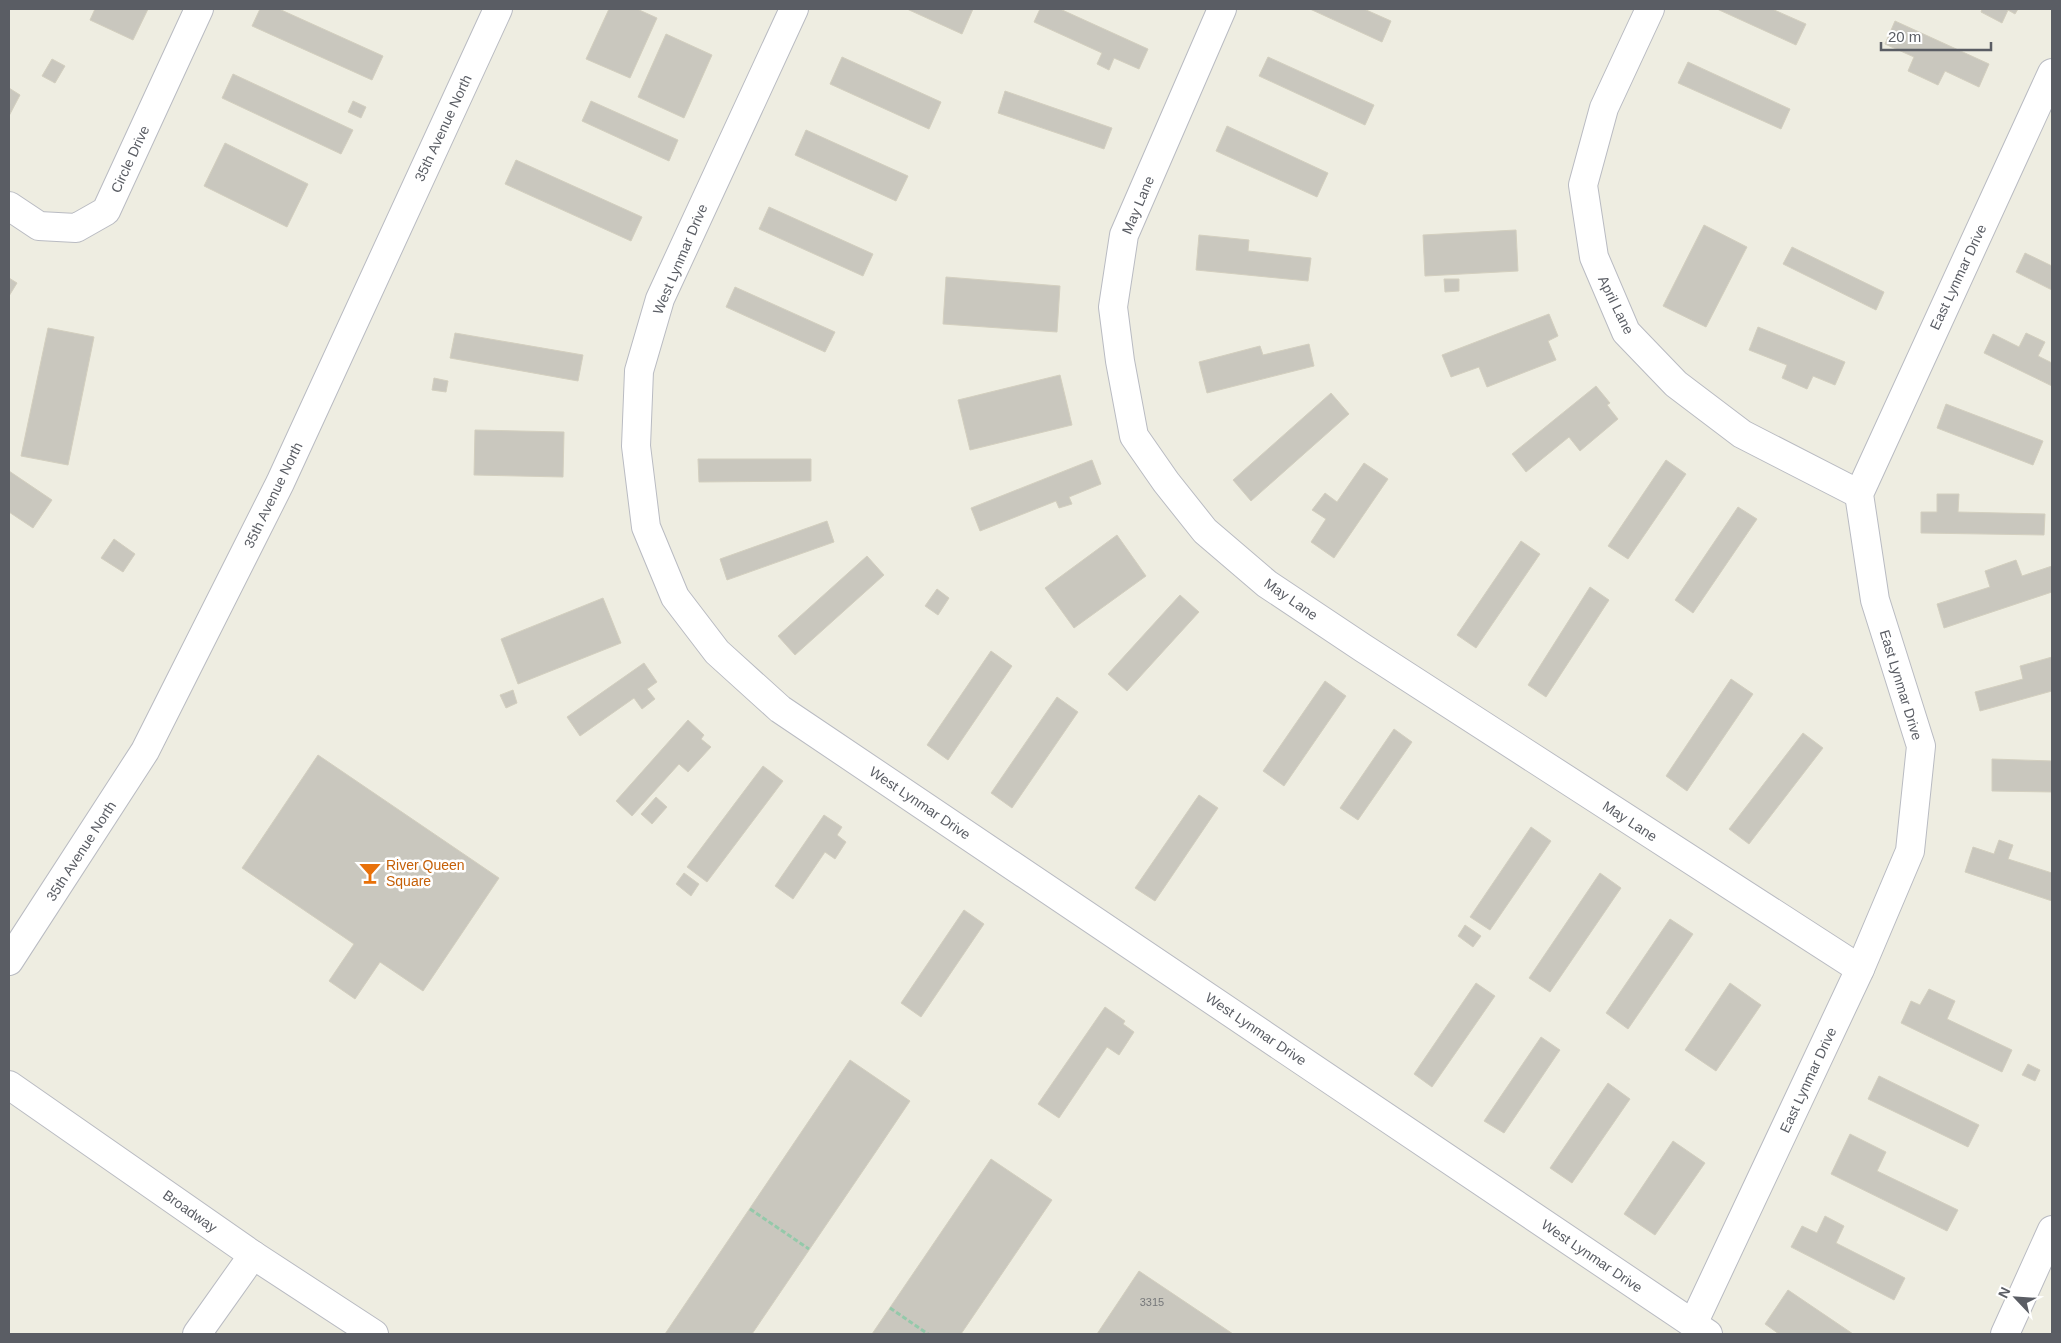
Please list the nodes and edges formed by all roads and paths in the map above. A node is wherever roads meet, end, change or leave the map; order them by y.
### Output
1 (199, 9) edge
2 (498, 9) edge
3 (794, 9) edge
4 (1222, 9) edge
5 (1650, 9) edge
6 (2052, 74) edge
7 (9, 206) edge
8 (1859, 494) junction
9 (9, 961) edge
10 (1860, 969) junction
11 (9, 1084) edge
12 (750, 1209) dead end
13 (2052, 1230) edge
14 (809, 1250) dead end
15 (252, 1255) junction
16 (890, 1308) dead end
17 (1700, 1329) edge
18 (197, 1334) edge
19 (374, 1334) edge
20 (928, 1334) edge
21 (2005, 1334) edge

1 - 7 street, Circle Drive
2 - 9 street, 35th Avenue North
3 - 17 street, West Lynmar Drive
4 - 10 street, May Lane
5 - 8 street, April Lane
6 - 8 street, East Lynmar Drive
8 - 10 street, East Lynmar Drive
10 - 17 street, East Lynmar Drive
11 - 15 street, Broadway
12 - 14 path
13 - 21 street
15 - 18 street
15 - 19 street, Broadway
16 - 20 path

